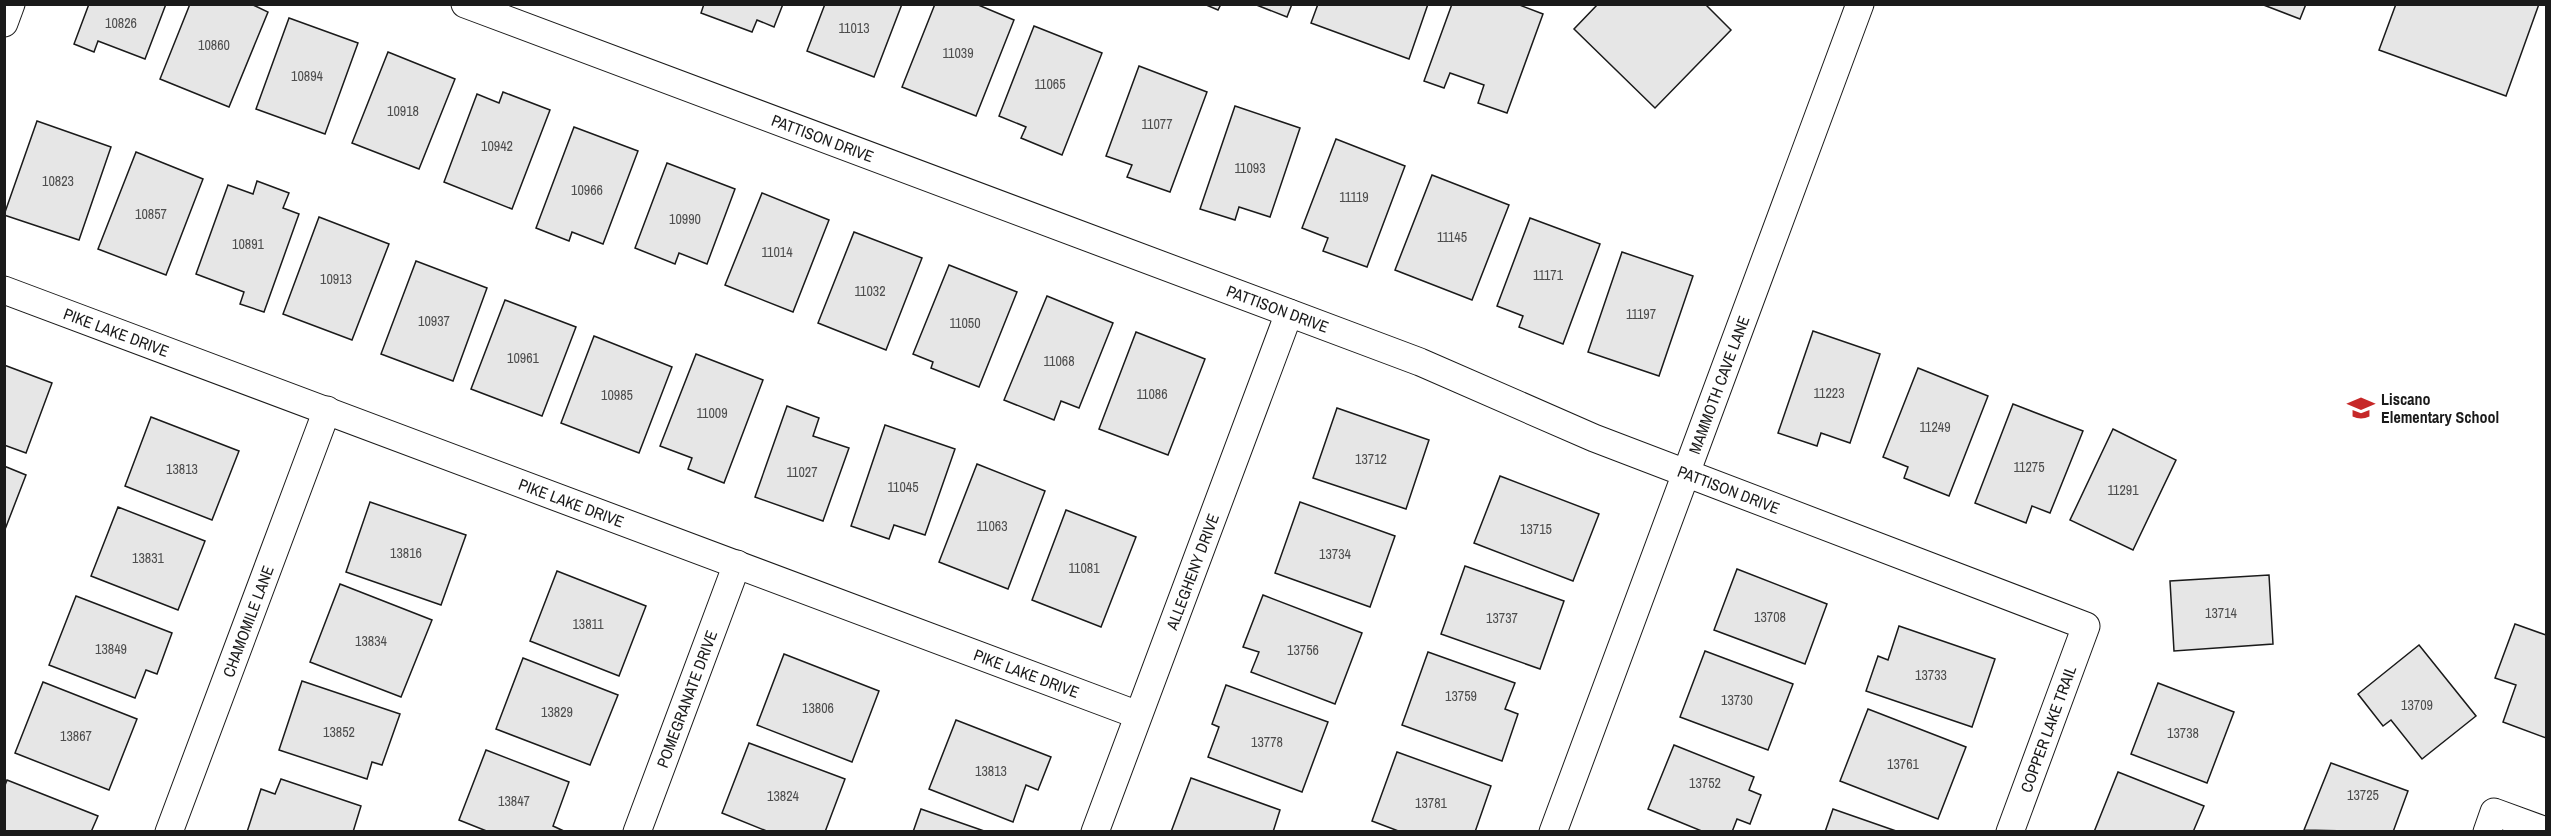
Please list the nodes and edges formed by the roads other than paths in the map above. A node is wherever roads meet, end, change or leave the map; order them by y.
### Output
1 (11, 4) edge
2 (465, 4) edge
3 (1860, 4) edge
4 (4, 23) edge
5 (4, 290) edge
6 (1289, 313) junction
7 (327, 410) junction
8 (1687, 473) junction
9 (737, 564) junction
10 (2086, 626) joint
11 (1138, 715) junction
12 (2491, 821) edge
13 (169, 831) edge
14 (637, 831) edge
15 (1095, 831) edge
16 (1553, 831) edge
17 (2010, 831) edge
18 (2547, 831) edge

1 - 4 street
2 - 6 street, PATTISON DRIVE
3 - 8 street, MAMMOTH CAVE LANE
5 - 7 street, PIKE LAKE DRIVE
6 - 8 street, PATTISON DRIVE
6 - 11 street, ALLEGHENY DRIVE
7 - 9 street, PIKE LAKE DRIVE
7 - 13 street, CHAMOMILE LANE
8 - 10 street, PATTISON DRIVE
8 - 16 street, MAMMOTH CAVE LANE
9 - 11 street, PIKE LAKE DRIVE
9 - 14 street, POMEGRANATE DRIVE
10 - 17 street, COPPER LAKE TRAIL
11 - 15 street, ALLEGHENY DRIVE
12 - 18 street

